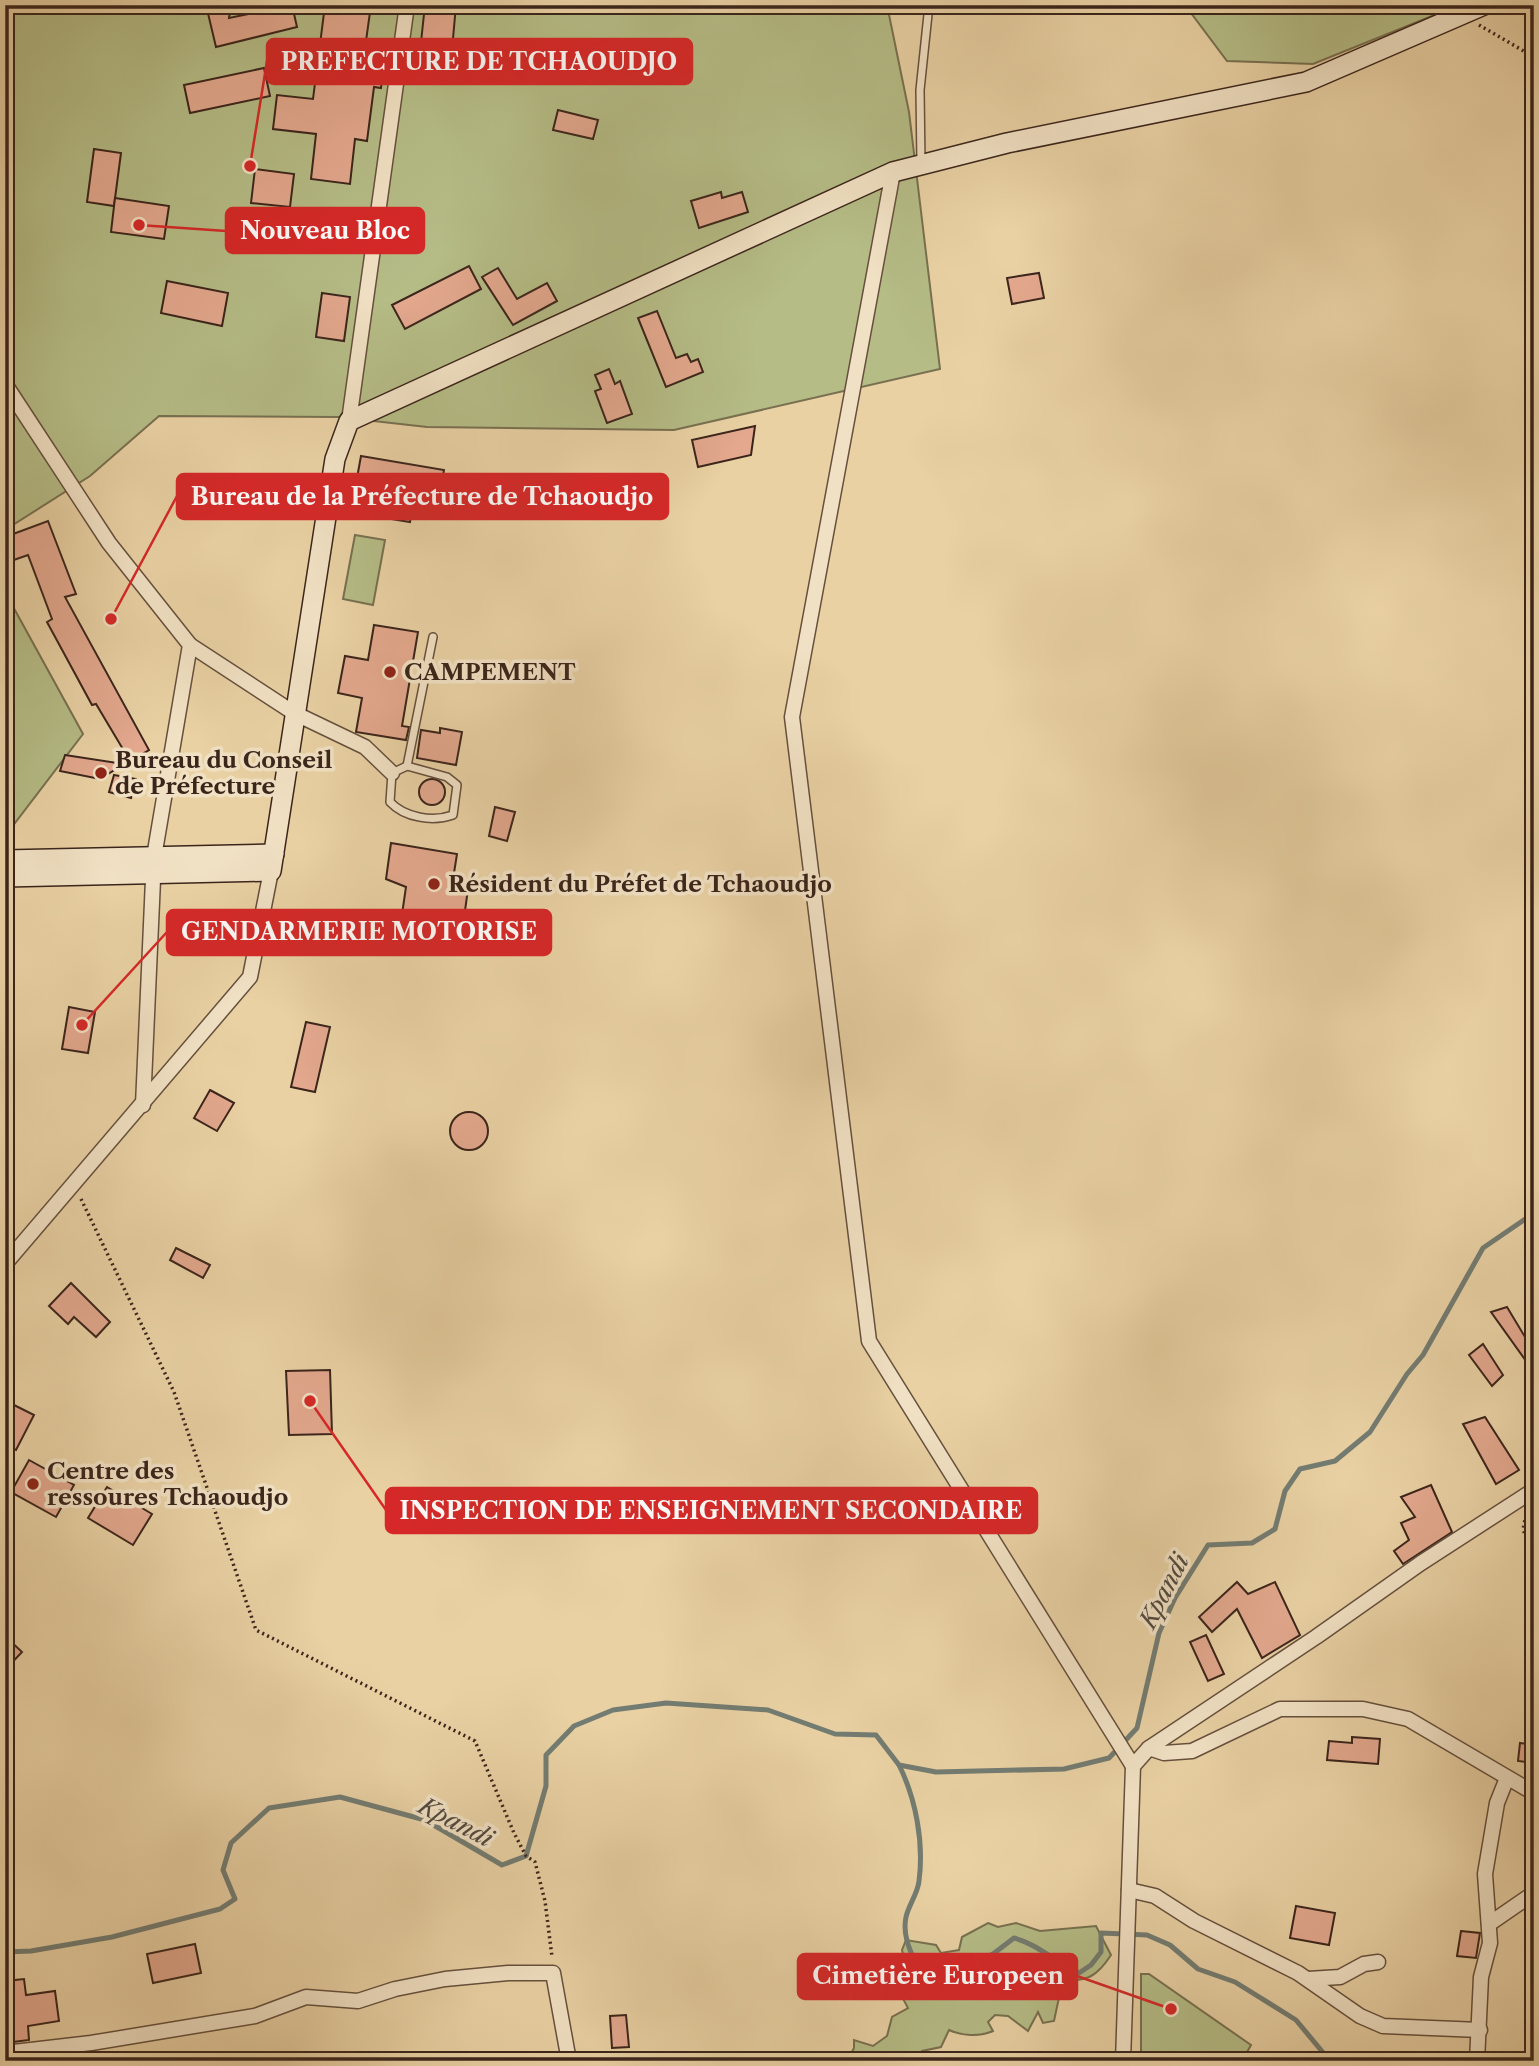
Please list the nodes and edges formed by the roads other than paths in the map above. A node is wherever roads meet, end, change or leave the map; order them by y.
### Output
1 (407, 5) edge
2 (929, 5) edge
3 (1484, 5) edge
4 (1458, 10) edge
5 (921, 165) junction
6 (893, 172) junction
7 (5, 384) edge
8 (349, 421) junction
9 (433, 637) dead end
10 (190, 645) junction
11 (294, 713) junction
12 (407, 766) junction
13 (392, 773) junction
14 (5, 860) edge
15 (272, 863) junction
16 (154, 865) junction
17 (5, 877) edge
18 (143, 1105) junction
19 (5, 1264) edge
20 (1532, 1493) edge
21 (1149, 1748) junction
22 (1133, 1766) junction
23 (1507, 1777) junction
24 (1534, 1793) edge
25 (1129, 1890) junction
26 (1534, 1893) edge
27 (1489, 1924) junction
28 (1378, 1962) dead end
29 (1306, 1979) junction
30 (1480, 2030) junction
31 (5, 2053) edge
32 (569, 2061) edge
33 (1123, 2061) edge
34 (1477, 2061) edge

1 - 8 street
2 - 5 lane
3 - 4 main road
4 - 5 main road
5 - 6 main road
6 - 8 main road
6 - 22 street
7 - 10 street
8 - 11 main road
9 - 12 lane
10 - 11 street
10 - 16 street
11 - 13 street
11 - 15 main road
12 - 13 lane
12 - 13 lane
14 - 16 main road
15 - 16 main road
15 - 18 street
16 - 17 main road
16 - 18 street
18 - 19 street
20 - 21 street
21 - 22 street
21 - 23 street
22 - 25 street
23 - 24 street
23 - 27 street
25 - 29 street
25 - 33 street
26 - 27 street
27 - 30 street
28 - 29 street
29 - 30 street
30 - 34 street
31 - 32 street

